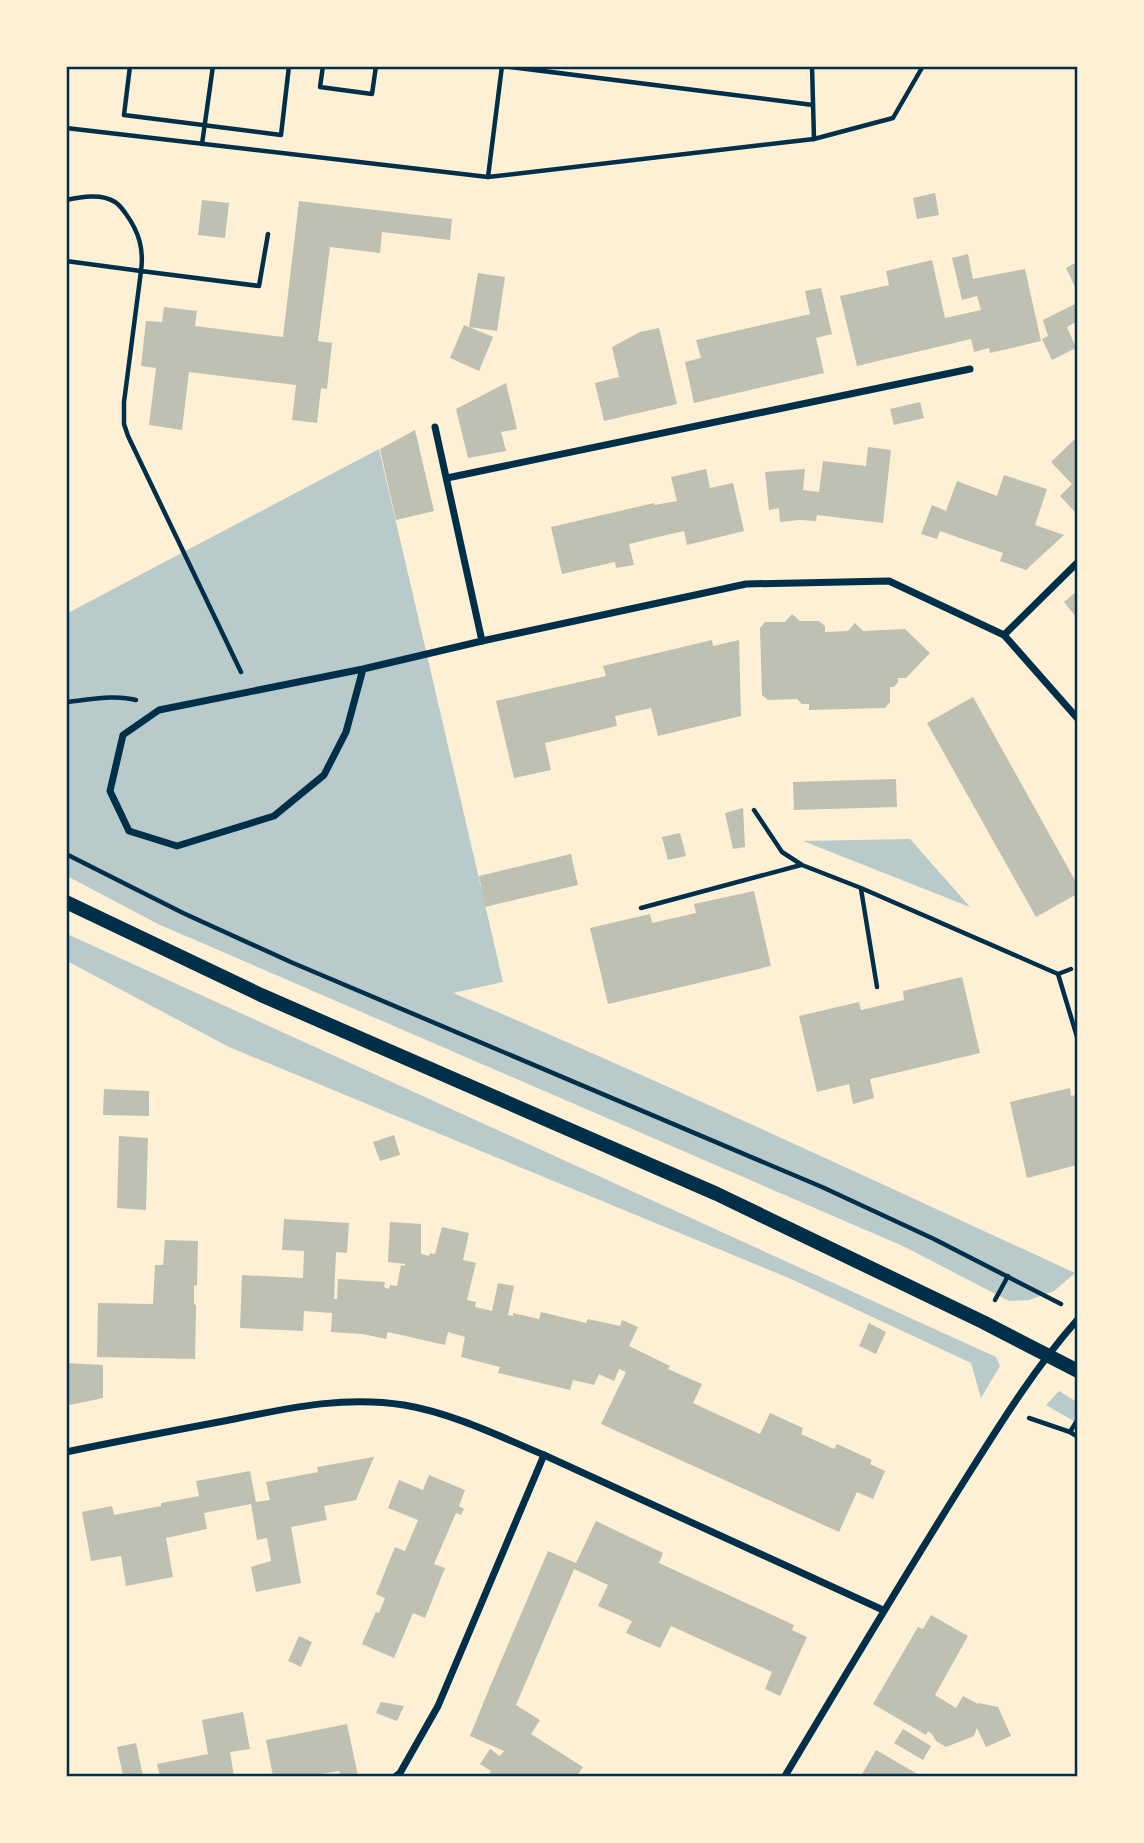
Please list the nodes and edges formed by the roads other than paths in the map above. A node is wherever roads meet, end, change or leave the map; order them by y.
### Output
1 (970, 369) dead end
2 (435, 427) dead end
3 (447, 478) junction
4 (1077, 562) edge
5 (1004, 635) junction
6 (482, 641) junction
7 (363, 669) junction
8 (1077, 719) edge
9 (66, 902) edge
10 (1077, 1319) edge
11 (1048, 1355) junction
12 (1077, 1371) edge
13 (66, 1452) edge
14 (544, 1455) junction
15 (883, 1610) junction
16 (400, 1775) edge
17 (785, 1776) edge

1 - 3 street
2 - 3 street
3 - 6 street
4 - 5 street
5 - 6 street
5 - 8 street
6 - 7 street
7 - 7 street
9 - 11 main road
10 - 11 street
11 - 12 main road
11 - 15 street
13 - 14 street
14 - 15 street
14 - 16 street
15 - 17 street

